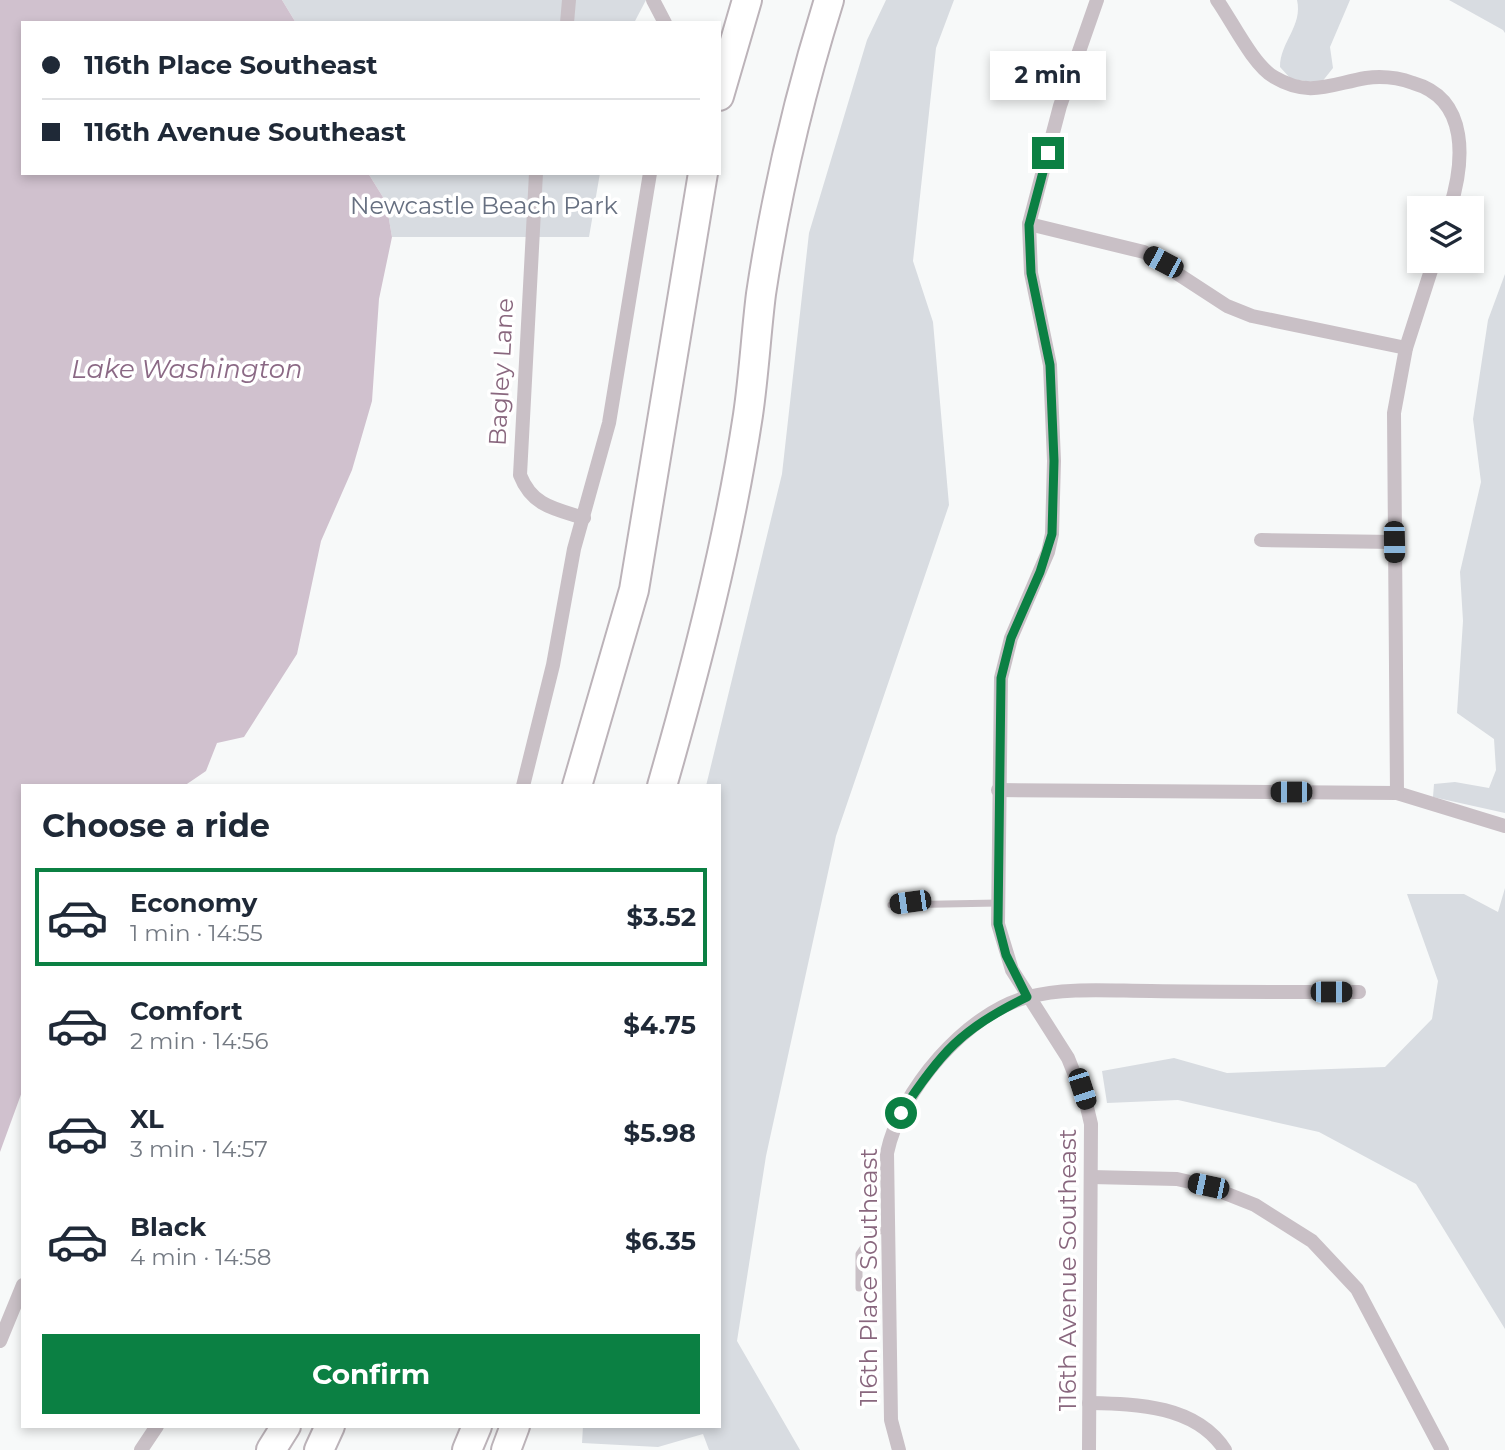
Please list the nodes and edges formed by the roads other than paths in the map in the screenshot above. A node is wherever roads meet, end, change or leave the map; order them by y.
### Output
1 (569, 0) edge
2 (653, 0) edge
3 (747, 0) edge
4 (829, 0) edge
5 (1097, 0) edge
6 (1217, 0) edge
7 (567, 21) edge
8 (664, 21) edge
9 (721, 89) edge
10 (536, 175) edge
11 (650, 175) edge
12 (702, 175) edge
13 (1454, 196) edge
14 (1029, 225) junction
15 (1430, 273) edge
16 (1406, 348) junction
17 (584, 519) junction
18 (1261, 540) dead end
19 (1394, 542) junction
20 (699, 655) junction
21 (523, 784) edge
22 (578, 784) edge
23 (663, 784) edge
24 (680, 784) edge
25 (998, 790) junction
26 (1397, 793) junction
27 (1505, 826) edge
28 (998, 903) junction
29 (891, 905) dead end
30 (1359, 992) dead end
31 (1027, 997) junction
32 (1091, 1177) junction
33 (889, 1228) junction
34 (859, 1289) dead end
35 (21, 1290) edge
36 (0, 1341) edge
37 (1089, 1403) junction
38 (156, 1428) edge
39 (285, 1428) edge
40 (329, 1428) edge
41 (476, 1428) edge
42 (514, 1428) edge
43 (141, 1450) edge
44 (271, 1450) edge
45 (318, 1450) edge
46 (467, 1450) edge
47 (506, 1450) edge
48 (899, 1450) edge
49 (1089, 1450) edge
50 (1225, 1450) edge
51 (1442, 1450) edge

1 - 7 street
2 - 8 street
3 - 9 highway
4 - 20 highway
5 - 14 street, 116th Avenue Southeast
6 - 13 street
10 - 17 street, Bagley Lane
11 - 17 street
12 - 22 highway
14 - 16 street
14 - 25 street, 116th Avenue Southeast
15 - 16 street
16 - 19 street
17 - 21 street
18 - 19 street
19 - 26 street
20 - 23 highway
20 - 24 highway
25 - 26 street
25 - 28 street, 116th Avenue Southeast
26 - 27 street
28 - 29 lane
28 - 31 street, 116th Avenue Southeast
30 - 31 street, 116th Place Southeast
31 - 32 street, 116th Avenue Southeast
31 - 33 street, 116th Place Southeast
32 - 37 street, 116th Avenue Southeast
32 - 51 street
33 - 34 lane
33 - 48 street, 116th Place Southeast
35 - 36 street
37 - 49 street, 116th Avenue Southeast
37 - 50 street
38 - 43 street
39 - 44 highway
40 - 45 highway
41 - 46 highway
42 - 47 highway

